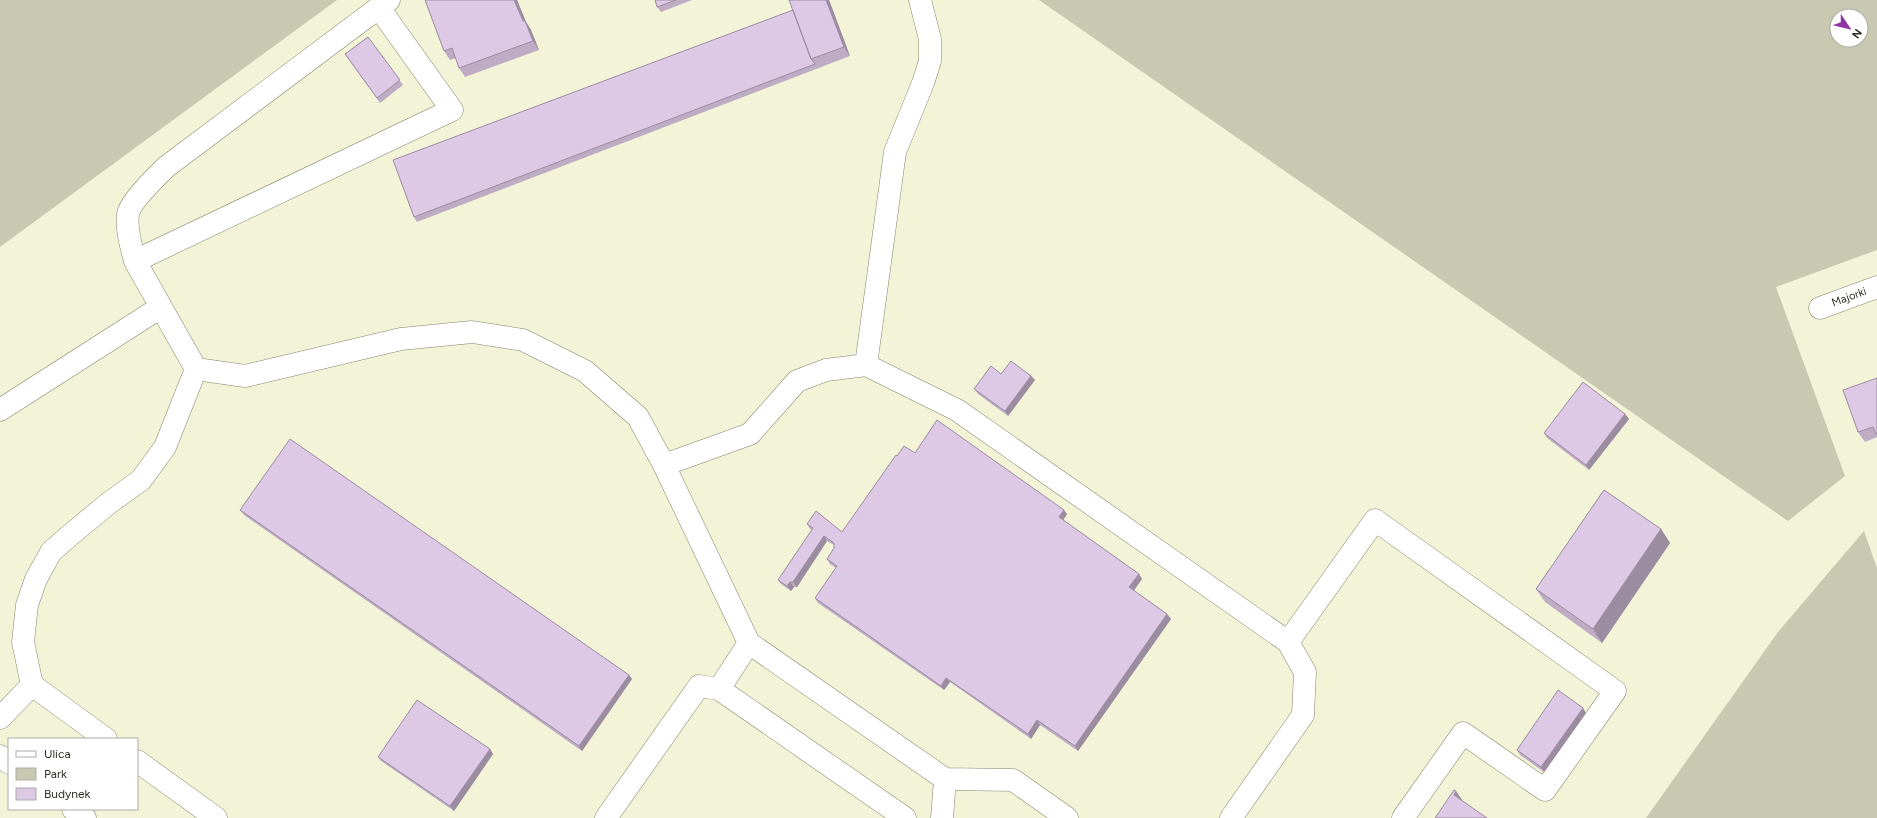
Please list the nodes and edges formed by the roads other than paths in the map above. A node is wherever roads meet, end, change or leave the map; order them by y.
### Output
1 (920, 0) edge
2 (384, 4) edge
3 (135, 260) junction
4 (1877, 287) edge
5 (160, 307) junction
6 (1820, 308) dead end
7 (866, 365) junction
8 (196, 369) junction
9 (0, 410) edge
10 (664, 465) junction
11 (1288, 642) junction
12 (749, 643) junction
13 (32, 686) junction
14 (719, 689) junction
15 (0, 718) edge
16 (105, 738) edge
17 (0, 756) edge
18 (8, 762) edge
19 (138, 762) edge
20 (945, 779) junction
21 (74, 810) edge
22 (85, 818) edge
23 (216, 818) edge
24 (606, 818) edge
25 (904, 818) edge
26 (942, 818) edge
27 (1066, 818) edge
28 (1231, 818) edge
29 (1403, 818) edge

1 - 7 street
2 - 3 street
2 - 3 street
3 - 5 street
4 - 6 street, Majorki
5 - 8 street
5 - 9 street
7 - 10 street
7 - 11 street
8 - 10 street
8 - 13 street
10 - 12 street
11 - 28 street
11 - 29 street
12 - 14 street
12 - 20 street
13 - 15 street
13 - 16 street
14 - 24 street
14 - 25 street
17 - 18 street
19 - 23 street
20 - 26 street
20 - 27 street
21 - 22 street

